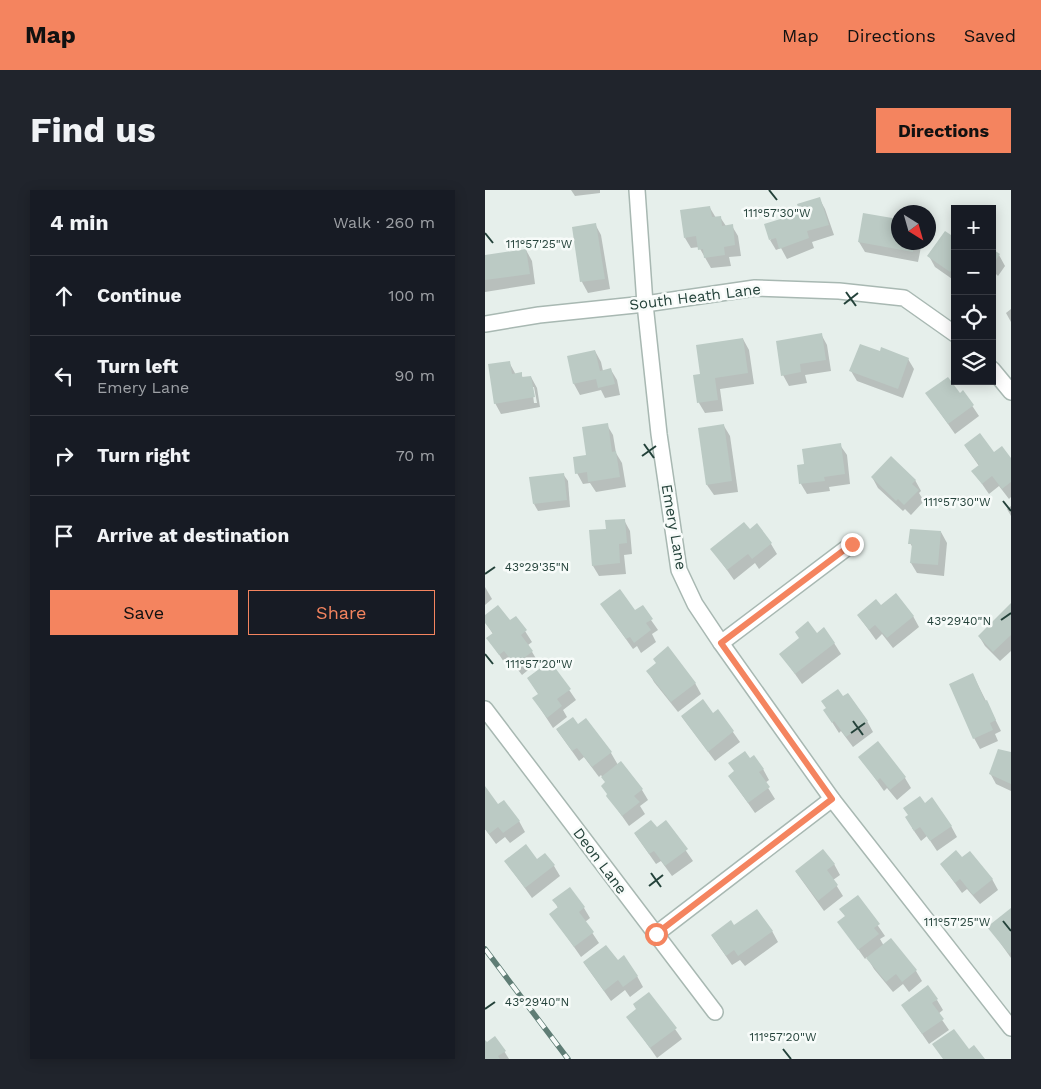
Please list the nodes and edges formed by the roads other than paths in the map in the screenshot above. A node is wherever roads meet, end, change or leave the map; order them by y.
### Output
1 (637, 190) edge
2 (645, 304) junction
3 (485, 324) edge
4 (951, 331) edge
5 (996, 374) edge
6 (1011, 392) edge
7 (852, 544) dead end
8 (721, 643) junction
9 (485, 709) edge
10 (832, 799) junction
11 (656, 934) junction
12 (715, 1012) dead end
13 (1011, 1028) edge

1 - 2 street, Emery Lane
2 - 3 street, South Heath Lane
2 - 4 street, South Heath Lane
2 - 8 street, Emery Lane
5 - 6 street
7 - 8 street
8 - 10 street, Emery Lane
9 - 11 street, Deon Lane
10 - 11 street
10 - 13 street, Emery Lane
11 - 12 street, Deon Lane

